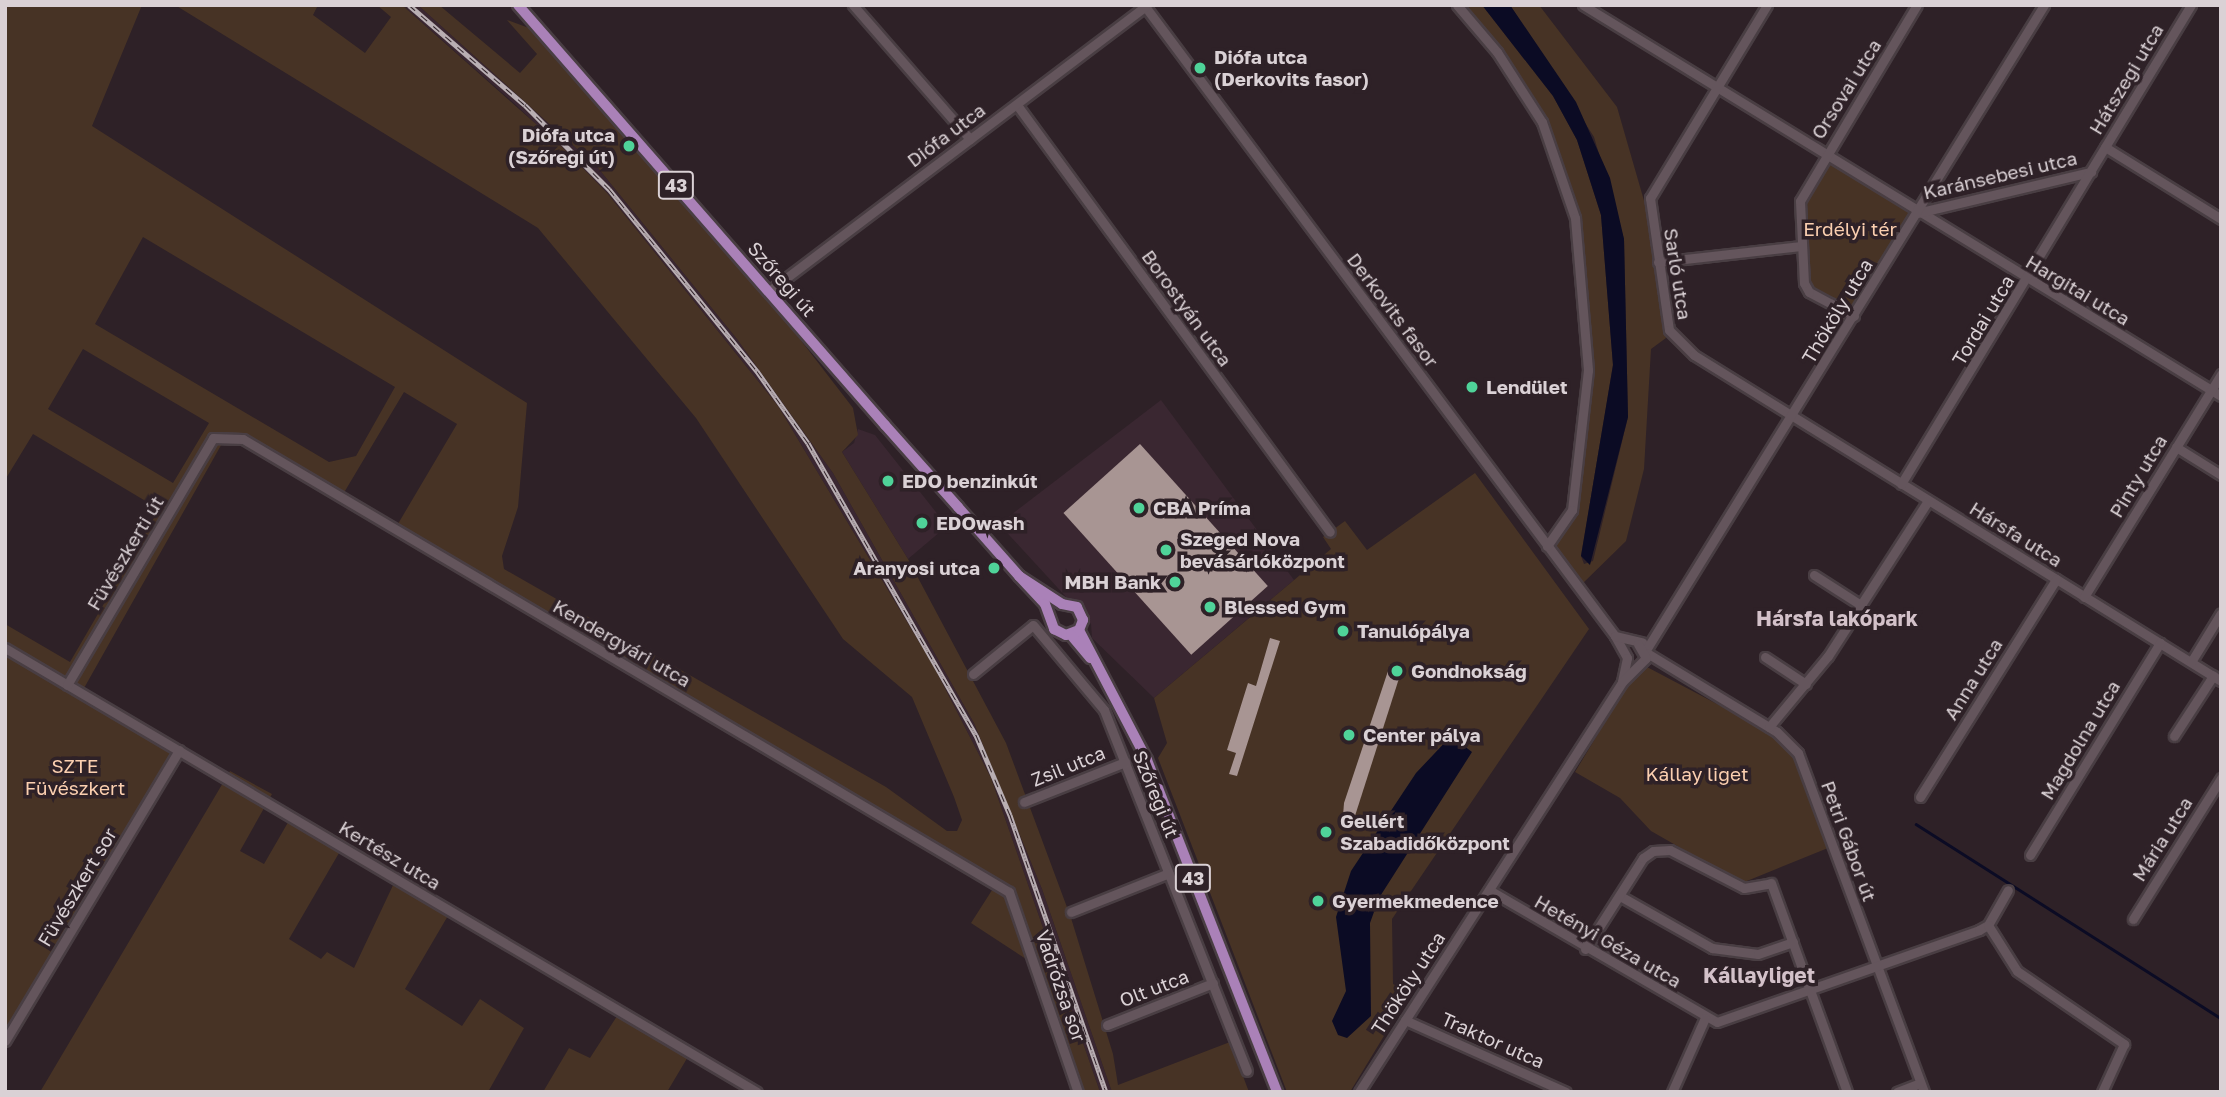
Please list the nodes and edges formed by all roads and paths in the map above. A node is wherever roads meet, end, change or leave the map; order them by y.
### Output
1 (518, 5) edge
2 (853, 5) edge
3 (1457, 5) edge
4 (1583, 5) edge
5 (1767, 5) edge
6 (1917, 5) edge
7 (2044, 5) edge
8 (2191, 5) edge
9 (1144, 6) edge
10 (1715, 89) junction
11 (1017, 105) junction
12 (970, 139) junction
13 (2105, 147) junction
14 (1826, 155) junction
15 (2091, 172) junction
16 (1917, 213) junction
17 (2221, 219) edge
18 (1801, 246) junction
19 (1658, 262) junction
20 (2027, 280) junction
21 (769, 291) junction
22 (1854, 316) junction
23 (2221, 374) edge
24 (2211, 390) junction
25 (2221, 396) edge
26 (1792, 417) junction
27 (213, 438) joint
28 (2176, 447) junction
29 (2221, 475) edge
30 (1901, 484) junction
31 (1928, 501) junction
32 (1330, 532) dead end
33 (1547, 546) junction
34 (1814, 575) dead end
35 (1020, 576) junction
36 (2056, 579) junction
37 (2084, 597) junction
38 (1062, 604) junction
39 (1861, 604) junction
40 (2221, 613) edge
41 (1052, 615) junction
42 (1075, 632) junction
43 (1615, 636) junction
44 (2160, 643) junction
45 (5, 648) edge
46 (1641, 653) junction
47 (1627, 656) junction
48 (1765, 657) dead end
49 (2191, 662) junction
50 (973, 674) dead end
51 (2217, 678) edge
52 (1622, 681) junction
53 (1806, 684) junction
54 (67, 685) junction
55 (1769, 727) junction
56 (2174, 736) dead end
57 (179, 750) junction
58 (1125, 762) junction
59 (2221, 778) edge
60 (1920, 797) dead end
61 (1024, 802) dead end
62 (2030, 855) dead end
63 (1169, 873) junction
64 (1489, 890) junction
65 (2008, 890) dead end
66 (1009, 892) joint
67 (1619, 896) junction
68 (1071, 912) dead end
69 (2133, 919) dead end
70 (1988, 925) junction
71 (1793, 942) junction
72 (1585, 949) junction
73 (1877, 967) junction
74 (1213, 983) junction
75 (1811, 992) junction
76 (1705, 1018) junction
77 (1405, 1020) junction
78 (1107, 1025) dead end
79 (5, 1041) edge
80 (1247, 1071) dead end
81 (1922, 1087) edge
82 (757, 1092) edge
83 (1078, 1092) edge
84 (1277, 1092) edge
85 (1359, 1092) edge
86 (1566, 1092) edge
87 (1672, 1092) edge
88 (1847, 1092) edge
89 (1897, 1092) edge
90 (2102, 1092) edge

1 - 21 main road, Szőregi út / 43
2 - 12 street
3 - 33 street
4 - 10 street
5 - 10 street, Sarló utca
6 - 14 street, Orsovai utca
7 - 16 street, Thököly utca
8 - 13 street, Hátszegi utca
9 - 11 street, Diófa utca
9 - 33 street, Derkovits fasor
10 - 14 street
10 - 19 street, Sarló utca
11 - 12 street, Diófa utca
11 - 32 street, Borostyán utca
12 - 21 street, Diófa utca
13 - 15 street, Hátszegi utca
13 - 17 street
14 - 16 street
14 - 18 street
15 - 16 street, Karánsebesi utca
15 - 20 street, Tordai utca
16 - 20 street, Hargitai utca
16 - 22 street, Thököly utca
18 - 19 street
18 - 22 street
19 - 26 street, Sarló utca
20 - 24 street, Hargitai utca
20 - 30 street, Tordai utca
21 - 35 main road, Szőregi út / 43
22 - 26 street, Thököly utca
23 - 24 street, Pinty utca
24 - 25 street, Hargitai utca
24 - 28 street, Pinty utca
26 - 30 street, Hársfa utca
26 - 46 street, Thököly utca
27 - 54 street, Füvészkerti út
27 - 66 street, Kendergyári utca
28 - 29 street
28 - 37 street, Pinty utca
30 - 31 street, Hársfa utca
31 - 36 street, Hársfa utca
31 - 39 street
33 - 43 street, Derkovits fasor
34 - 39 street
35 - 38 main road, Szőregi út / 43
35 - 41 main road, Szőregi út / 43
36 - 37 street, Hársfa utca
36 - 60 street, Anna utca
37 - 44 street, Hársfa utca
38 - 41 main road
38 - 42 main road, Szőregi út / 43
39 - 53 street
40 - 49 street
41 - 42 main road, Szőregi út / 43
42 - 84 main road, Szőregi út / 43
43 - 46 street
43 - 47 street, Derkovits fasor
44 - 49 street, Hársfa utca
44 - 62 street, Magdolna utca
45 - 54 street, Kertész utca
46 - 47 street
46 - 47 street
46 - 52 street
46 - 55 street, Petri Gábor út
47 - 52 street
48 - 53 street
49 - 51 street, Hársfa utca
50 - 58 street, Szőregi út
51 - 56 street
52 - 64 street, Thököly utca
53 - 55 street
54 - 57 street, Kertész utca
55 - 73 street, Petri Gábor út
57 - 79 street, Füvészkert sor
57 - 82 street, Kertész utca
58 - 61 street, Zsil utca
58 - 63 street, Szőregi út
59 - 69 street, Mária utca
63 - 68 street
63 - 74 street, Szőregi út
64 - 72 street, Hetényi Géza utca
64 - 77 street, Thököly utca
65 - 70 street
66 - 83 street, Vadrózsa sor
67 - 71 street
67 - 71 street
67 - 72 street
70 - 73 street, Hetényi Géza utca
70 - 90 street
71 - 75 street
72 - 76 street, Hetényi Géza utca
73 - 75 street, Hetényi Géza utca
73 - 81 street, Petri Gábor út
74 - 78 street, Olt utca
74 - 80 street, Szőregi út
75 - 76 street, Hetényi Géza utca
75 - 88 street
76 - 87 street
77 - 85 street, Thököly utca
77 - 86 street, Traktor utca
81 - 89 street

